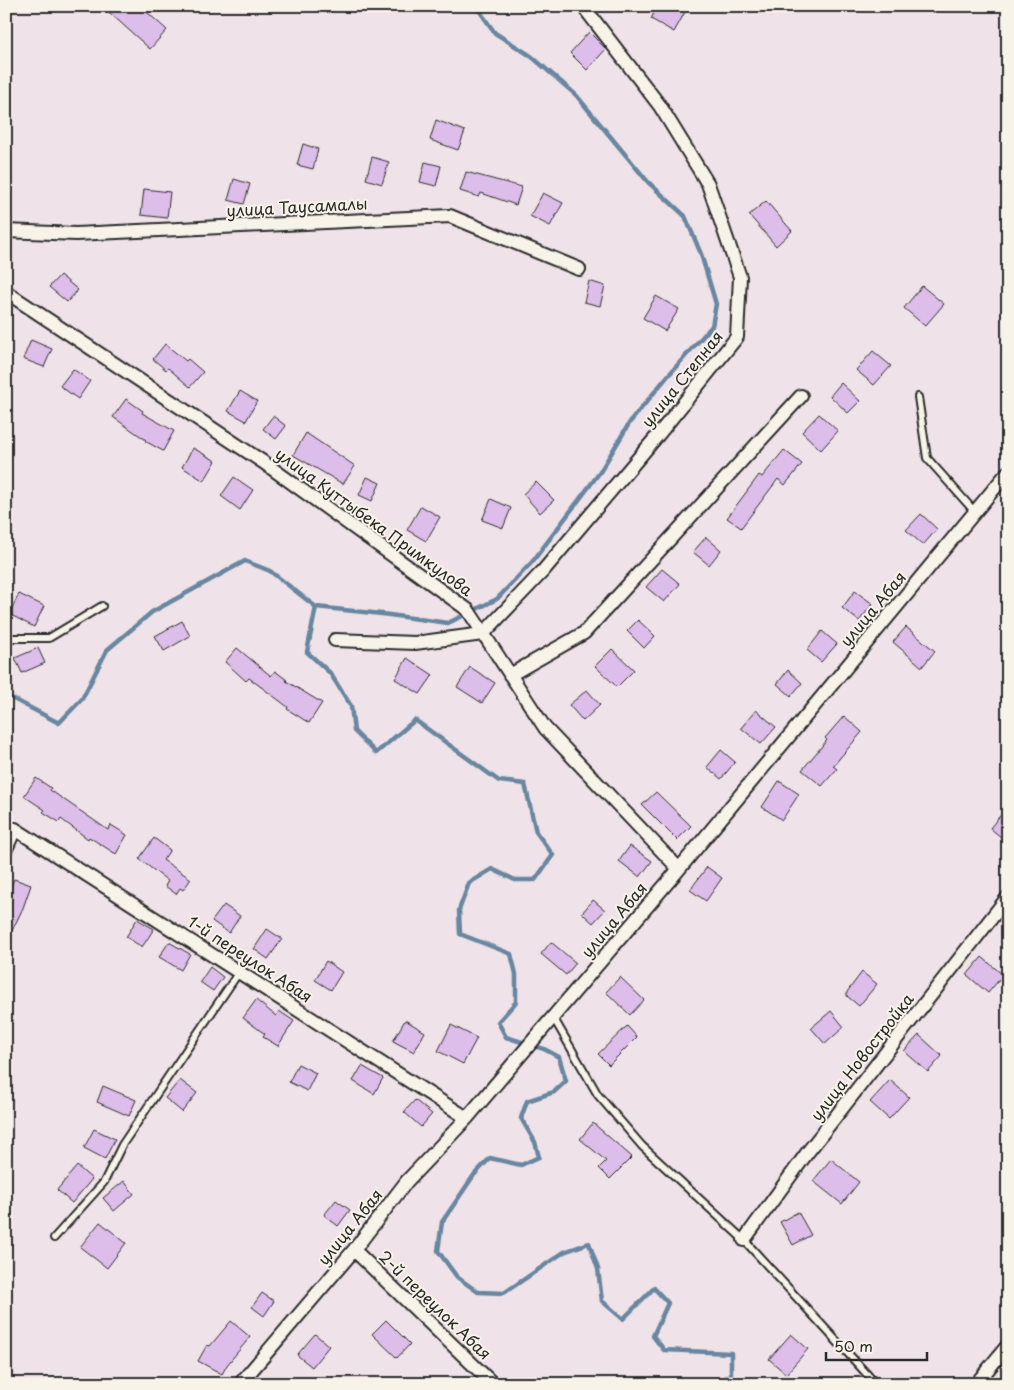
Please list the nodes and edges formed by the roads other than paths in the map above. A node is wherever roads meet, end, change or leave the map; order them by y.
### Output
1 (583, 6) edge
2 (6, 231) edge
3 (579, 269) dead end
4 (6, 292) edge
5 (801, 396) dead end
6 (918, 397) dead end
7 (1008, 472) edge
8 (975, 512) junction
9 (102, 606) dead end
10 (483, 634) junction
11 (6, 638) edge
12 (334, 640) dead end
13 (510, 675) junction
14 (11, 829) edge
15 (6, 849) edge
16 (680, 869) junction
17 (1008, 897) edge
18 (239, 972) junction
19 (553, 1017) junction
20 (467, 1118) junction
21 (54, 1238) dead end
22 (744, 1240) junction
23 (354, 1250) junction
24 (1008, 1345) edge
25 (240, 1384) edge
26 (493, 1384) edge
27 (876, 1384) edge
28 (976, 1384) edge

1 - 10 street, улица Степная
2 - 3 street, улица Таусамалы
4 - 10 street, улица Куттыбека Примкулова
5 - 13 street
6 - 8 lane
7 - 8 street, улица Абая
8 - 16 street, улица Абая
9 - 11 lane
10 - 12 street
10 - 13 street, улица Куттыбека Примкулова
13 - 16 street, улица Куттыбека Примкулова
14 - 15 street
14 - 18 street, 1-й переулок Абая
16 - 19 street, улица Абая
17 - 22 street, улица Новостройка
18 - 20 street, 1-й переулок Абая
18 - 21 lane
19 - 20 street, улица Абая
19 - 22 lane
20 - 23 street, улица Абая
22 - 27 lane
23 - 25 street, улица Абая
23 - 26 street, 2-й переулок Абая
24 - 28 street

